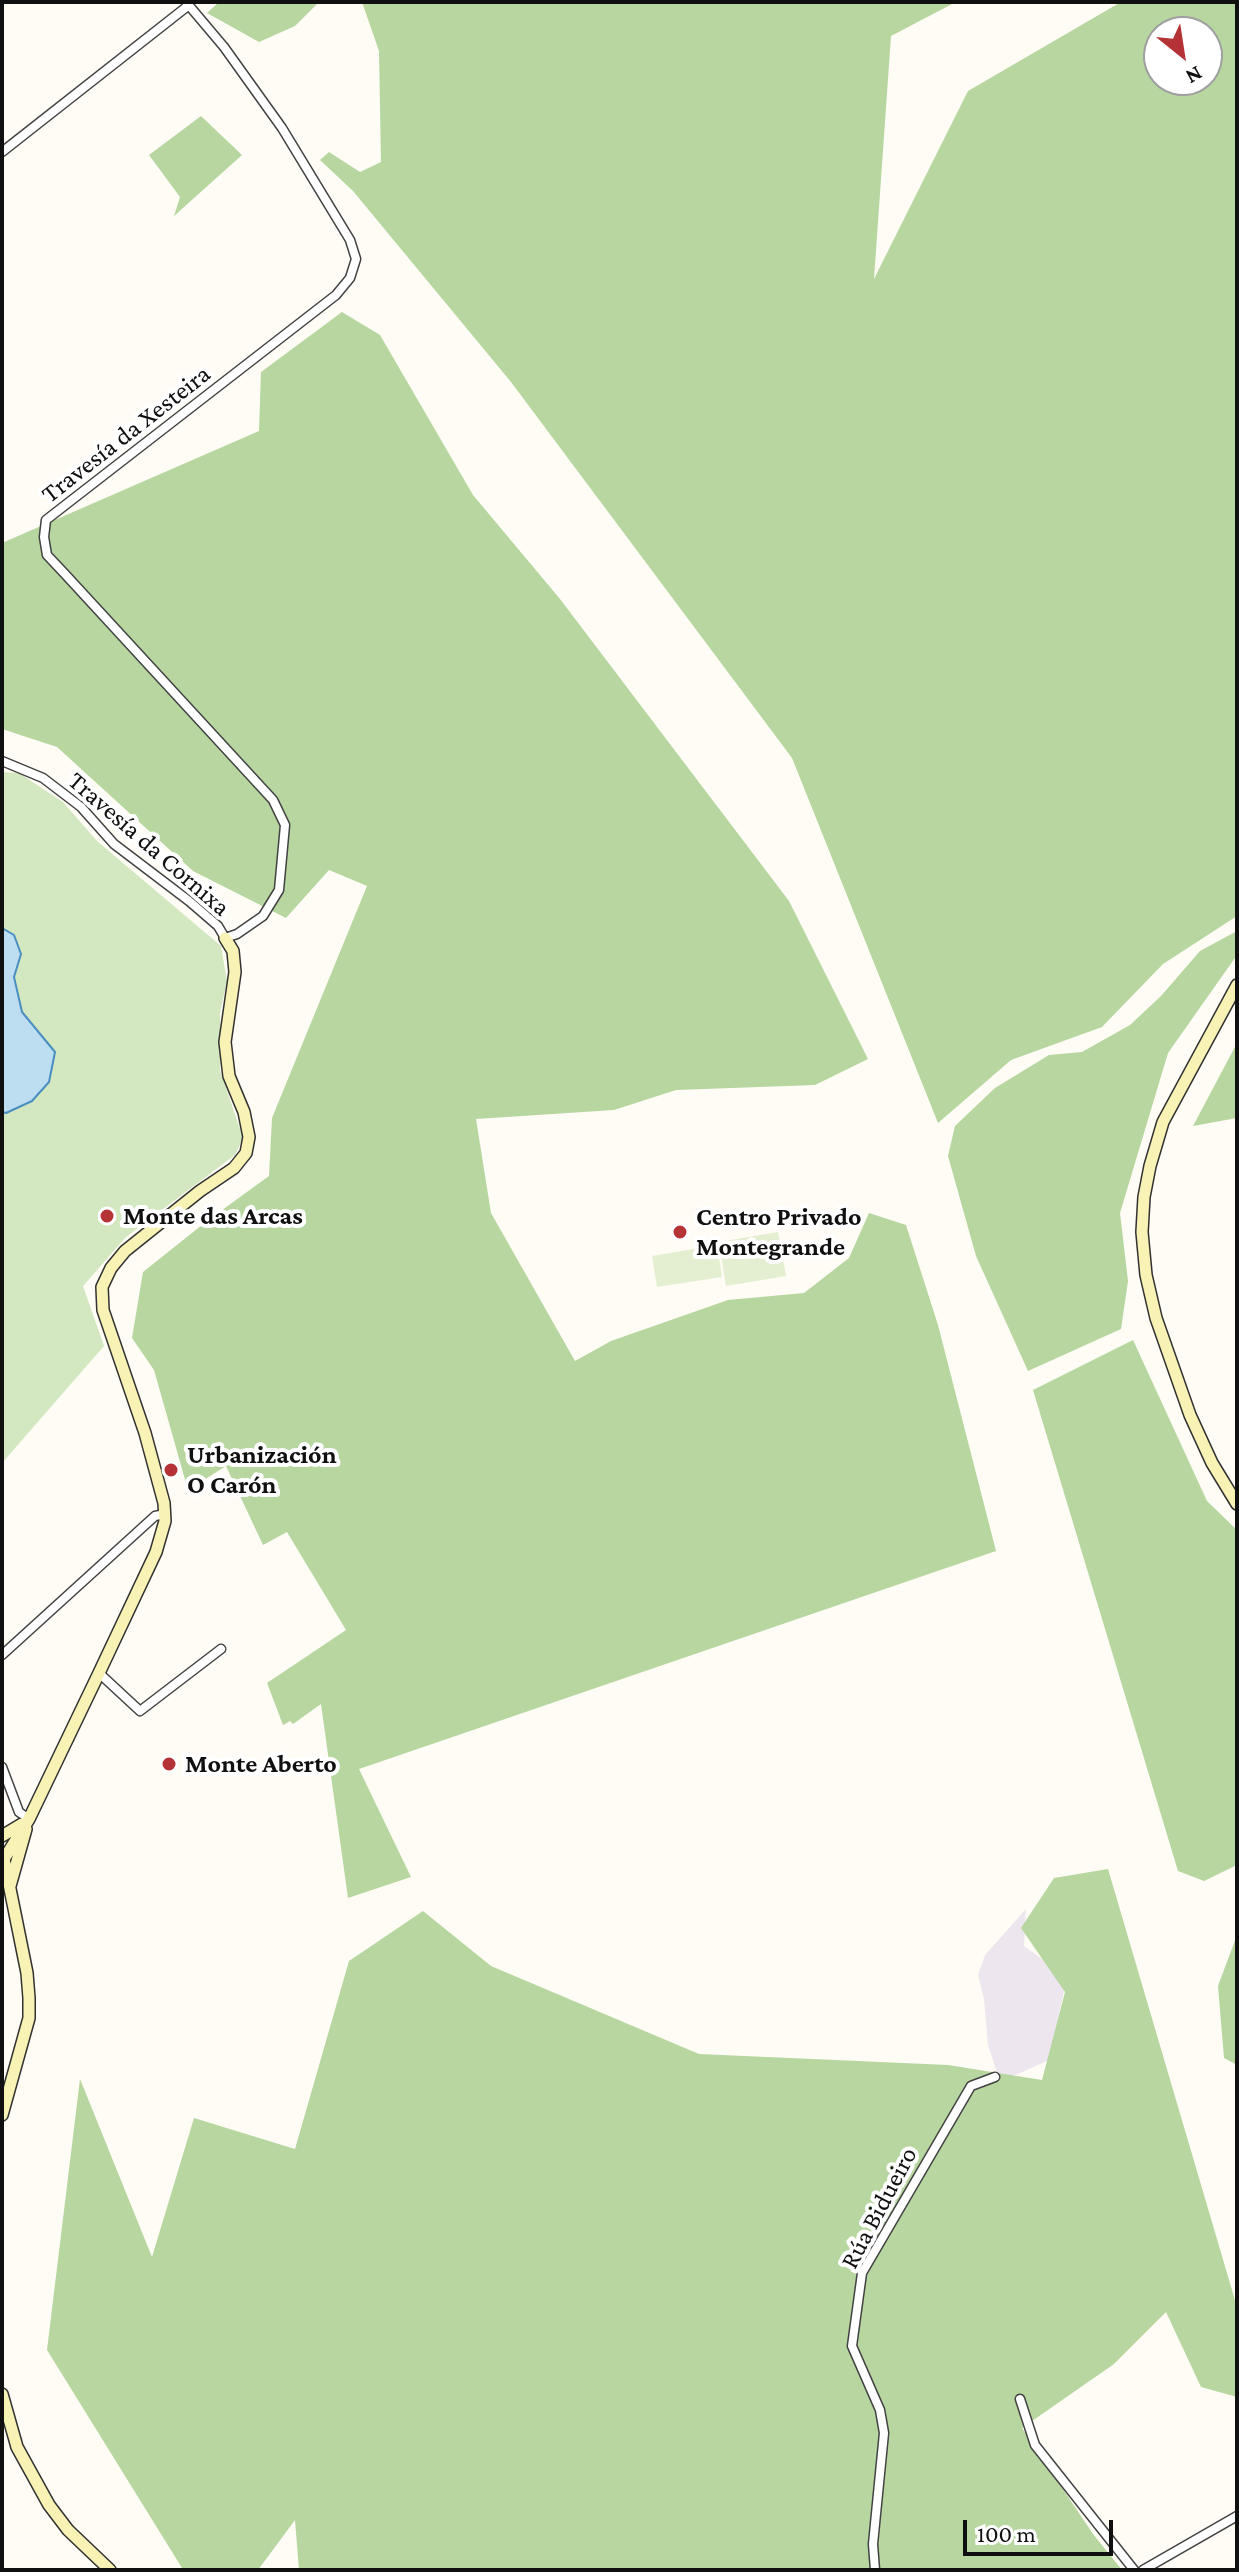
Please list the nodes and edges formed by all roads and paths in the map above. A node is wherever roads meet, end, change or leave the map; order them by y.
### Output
1 (187, 4) edge
2 (2, 152) edge
3 (2, 761) edge
4 (225, 938) junction
5 (1237, 985) edge
6 (1237, 1504) edge
7 (165, 1514) junction
8 (221, 1649) dead end
9 (2, 1655) edge
10 (99, 1673) junction
11 (2, 1767) edge
12 (29, 1819) junction
13 (2, 1836) edge
14 (20, 1849) junction
15 (3, 1862) edge
16 (9, 1890) junction
17 (995, 2077) dead end
18 (2, 2115) edge
19 (2, 2394) edge
20 (1020, 2399) dead end
21 (1237, 2516) edge
22 (110, 2570) edge
23 (875, 2570) edge
24 (1134, 2570) edge
25 (1143, 2570) edge

1 - 2 street
1 - 4 street, Travesía da Xesteira
3 - 4 street, Travesía da Cornixa
4 - 7 street
5 - 6 street
7 - 9 street
7 - 10 street
8 - 10 street
10 - 12 street
11 - 12 street
12 - 13 street
12 - 14 street
12 - 15 street
14 - 15 street
14 - 16 street
15 - 16 street
16 - 18 street
17 - 23 street, Rúa Bidueiro
19 - 22 street
20 - 24 street
21 - 25 street

